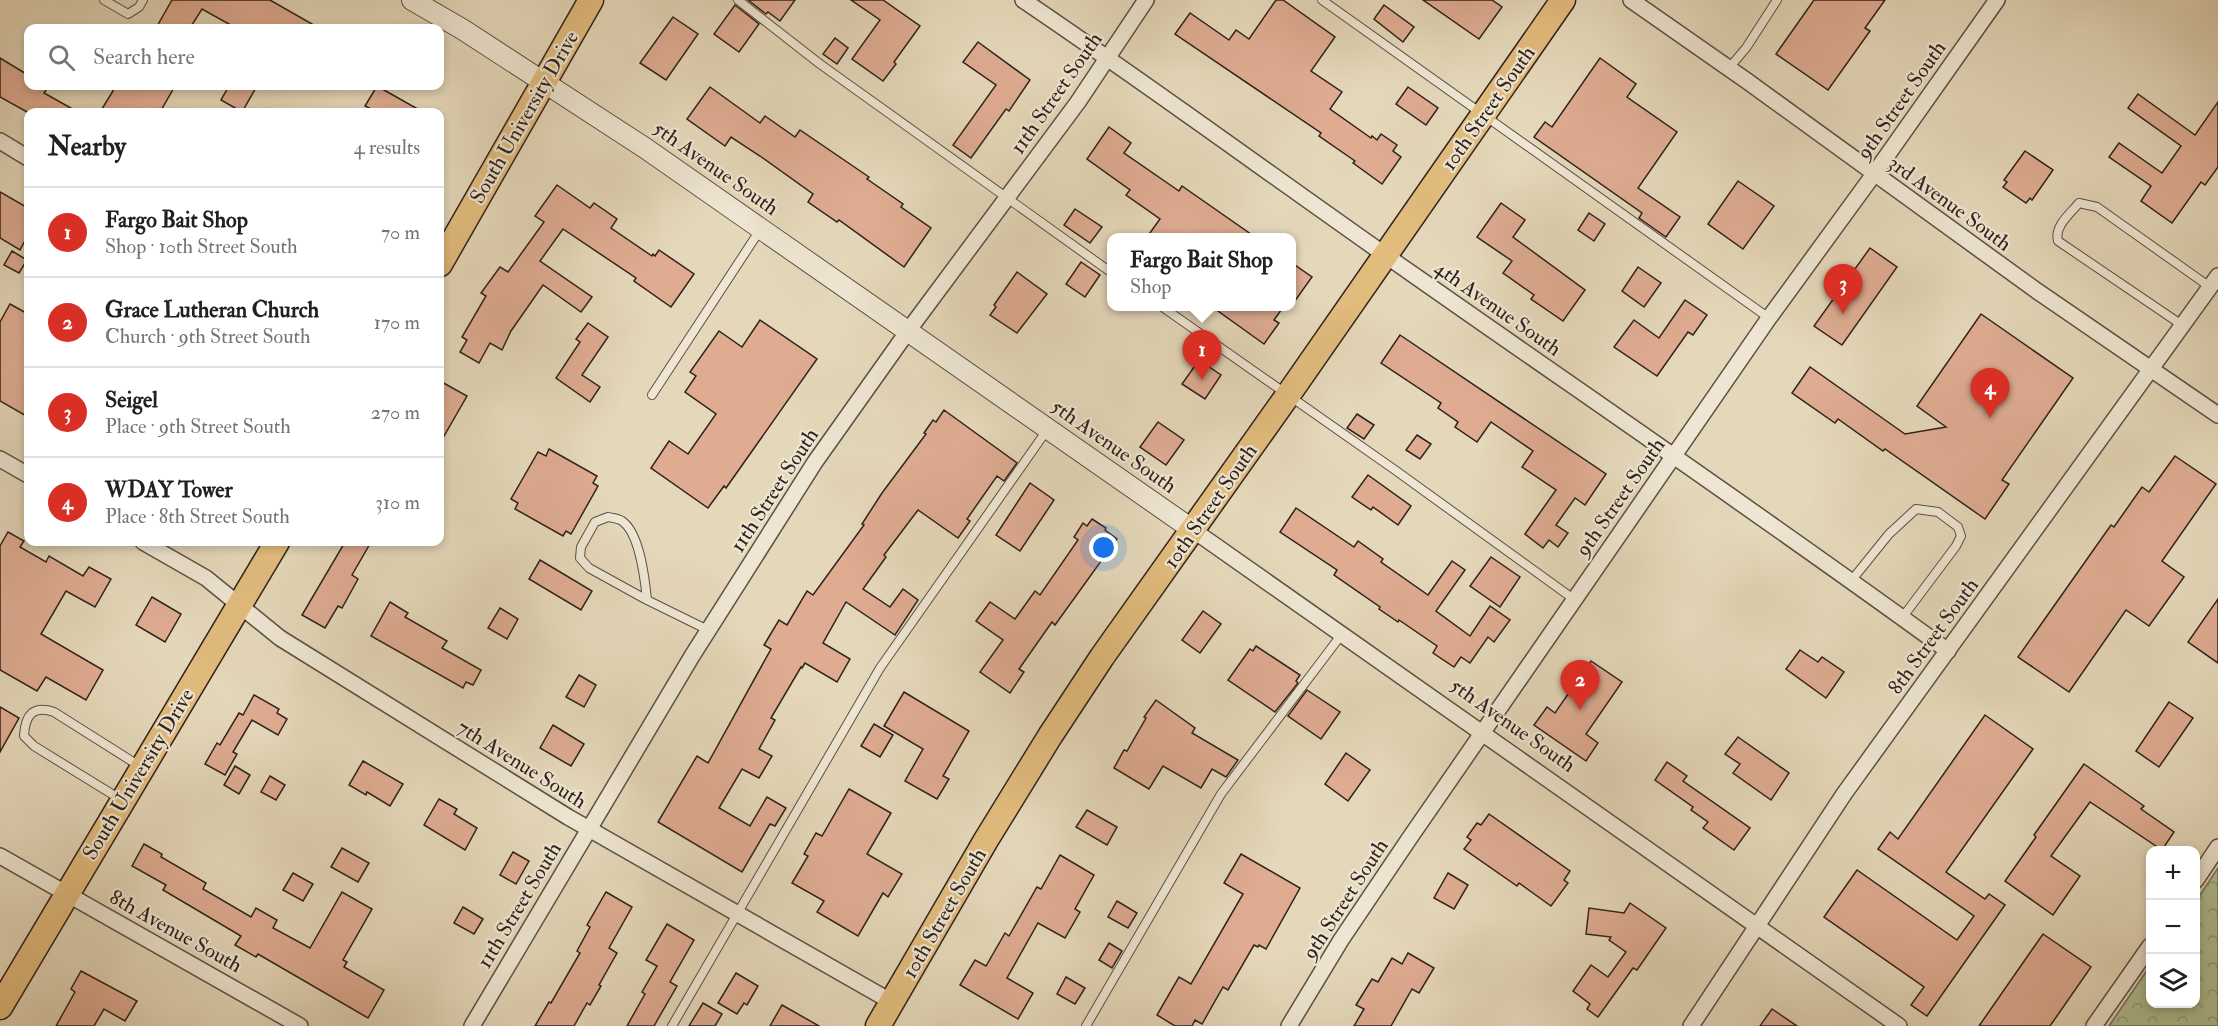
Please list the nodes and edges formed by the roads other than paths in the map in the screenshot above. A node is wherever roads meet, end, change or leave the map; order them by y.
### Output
1 (104, 0) edge
2 (143, 0) edge
3 (412, 0) edge
4 (591, 0) edge
5 (738, 0) edge
6 (1023, 0) edge
7 (1146, 0) edge
8 (1322, 0) edge
9 (1563, 0) edge
10 (1631, 0) edge
11 (1776, 0) edge
12 (1996, 0) edge
13 (1108, 57) junction
14 (1729, 68) junction
15 (544, 82) junction
16 (1484, 114) junction
17 (0, 141) edge
18 (24, 156) edge
19 (1874, 174) junction
20 (1007, 198) junction
21 (761, 228) junction
22 (1385, 255) junction
23 (444, 257) edge
24 (1107, 269) edge
25 (2214, 281) edge
26 (1168, 311) edge
27 (1769, 318) junction
28 (2182, 325) junction
29 (908, 332) junction
30 (2151, 369) junction
31 (652, 395) dead end
32 (1288, 395) junction
33 (2218, 415) edge
34 (1048, 429) junction
35 (1674, 457) junction
36 (0, 459) edge
37 (24, 473) edge
38 (1193, 530) junction
39 (150, 546) edge
40 (275, 546) edge
41 (1851, 581) junction
42 (647, 600) junction
43 (1575, 600) junction
44 (239, 605) junction
45 (1902, 618) junction
46 (708, 630) junction
47 (1342, 634) junction
48 (1948, 651) junction
49 (1483, 733) junction
50 (142, 768) junction
51 (122, 801) junction
52 (589, 829) junction
53 (2218, 848) edge
54 (0, 856) edge
55 (2200, 874) edge
56 (66, 894) junction
57 (738, 914) junction
58 (1758, 926) junction
59 (2146, 953) edge
60 (891, 1002) junction
61 (0, 1007) edge
62 (300, 1026) edge
63 (472, 1026) edge
64 (672, 1026) edge
65 (878, 1026) edge
66 (1086, 1026) edge
67 (1289, 1026) edge
68 (1691, 1026) edge
69 (1899, 1026) edge
70 (2094, 1026) edge

1 - 2 lane
3 - 15 street, 5th Avenue South
4 - 15 main road, South University Drive
5 - 20 lane
6 - 13 street, 4th Avenue South
7 - 13 street, 11th Street South
8 - 16 lane
9 - 16 main road, 10th Street South
10 - 14 street, 3rd Avenue South
11 - 14 lane
12 - 19 street, 9th Street South
13 - 20 street, 11th Street South
13 - 22 street, 4th Avenue South
14 - 19 street, 3rd Avenue South
15 - 21 street, 5th Avenue South
15 - 23 main road, South University Drive
16 - 22 main road, 10th Street South
16 - 27 lane
17 - 18 street
19 - 27 street, 9th Street South
19 - 30 street, 3rd Avenue South
20 - 24 lane
20 - 29 street, 11th Street South
21 - 29 street, 5th Avenue South
21 - 31 lane
22 - 32 main road, 10th Street South
22 - 35 street, 4th Avenue South
25 - 28 street, 8th Street South
25 - 28 lane
26 - 32 lane
27 - 35 street, 9th Street South
28 - 30 street, 8th Street South
29 - 34 street, 5th Avenue South
29 - 46 street, 11th Street South
30 - 33 street, 3rd Avenue South
30 - 48 street, 8th Street South
32 - 38 main road, 10th Street South
32 - 43 lane
34 - 38 street, 5th Avenue South
34 - 57 lane
35 - 41 street, 4th Avenue South
35 - 43 street, 9th Street South
36 - 37 street
38 - 47 street, 5th Avenue South
38 - 60 main road, 10th Street South
39 - 44 street, 7th Avenue South
40 - 44 main road, South University Drive
41 - 45 street, 4th Avenue South
41 - 45 lane
42 - 42 lane
42 - 46 lane
43 - 49 street, 9th Street South
44 - 50 main road, South University Drive
44 - 52 street, 7th Avenue South
45 - 48 street, 4th Avenue South
46 - 52 street, 11th Street South
47 - 49 street, 5th Avenue South
47 - 66 lane
48 - 58 street, 8th Street South
49 - 58 street, 5th Avenue South
49 - 67 street, 9th Street South
50 - 51 main road, South University Drive
50 - 51 lane
51 - 56 main road, South University Drive
52 - 57 street, 7th Avenue South
52 - 63 street, 11th Street South
53 - 55 street
54 - 56 street, 8th Avenue South
56 - 61 main road, South University Drive
56 - 62 street, 8th Avenue South
57 - 60 street, 7th Avenue South
57 - 64 lane
58 - 68 street, 8th Street South
58 - 69 street, 5th Avenue South
59 - 70 street
60 - 65 main road, 10th Street South

